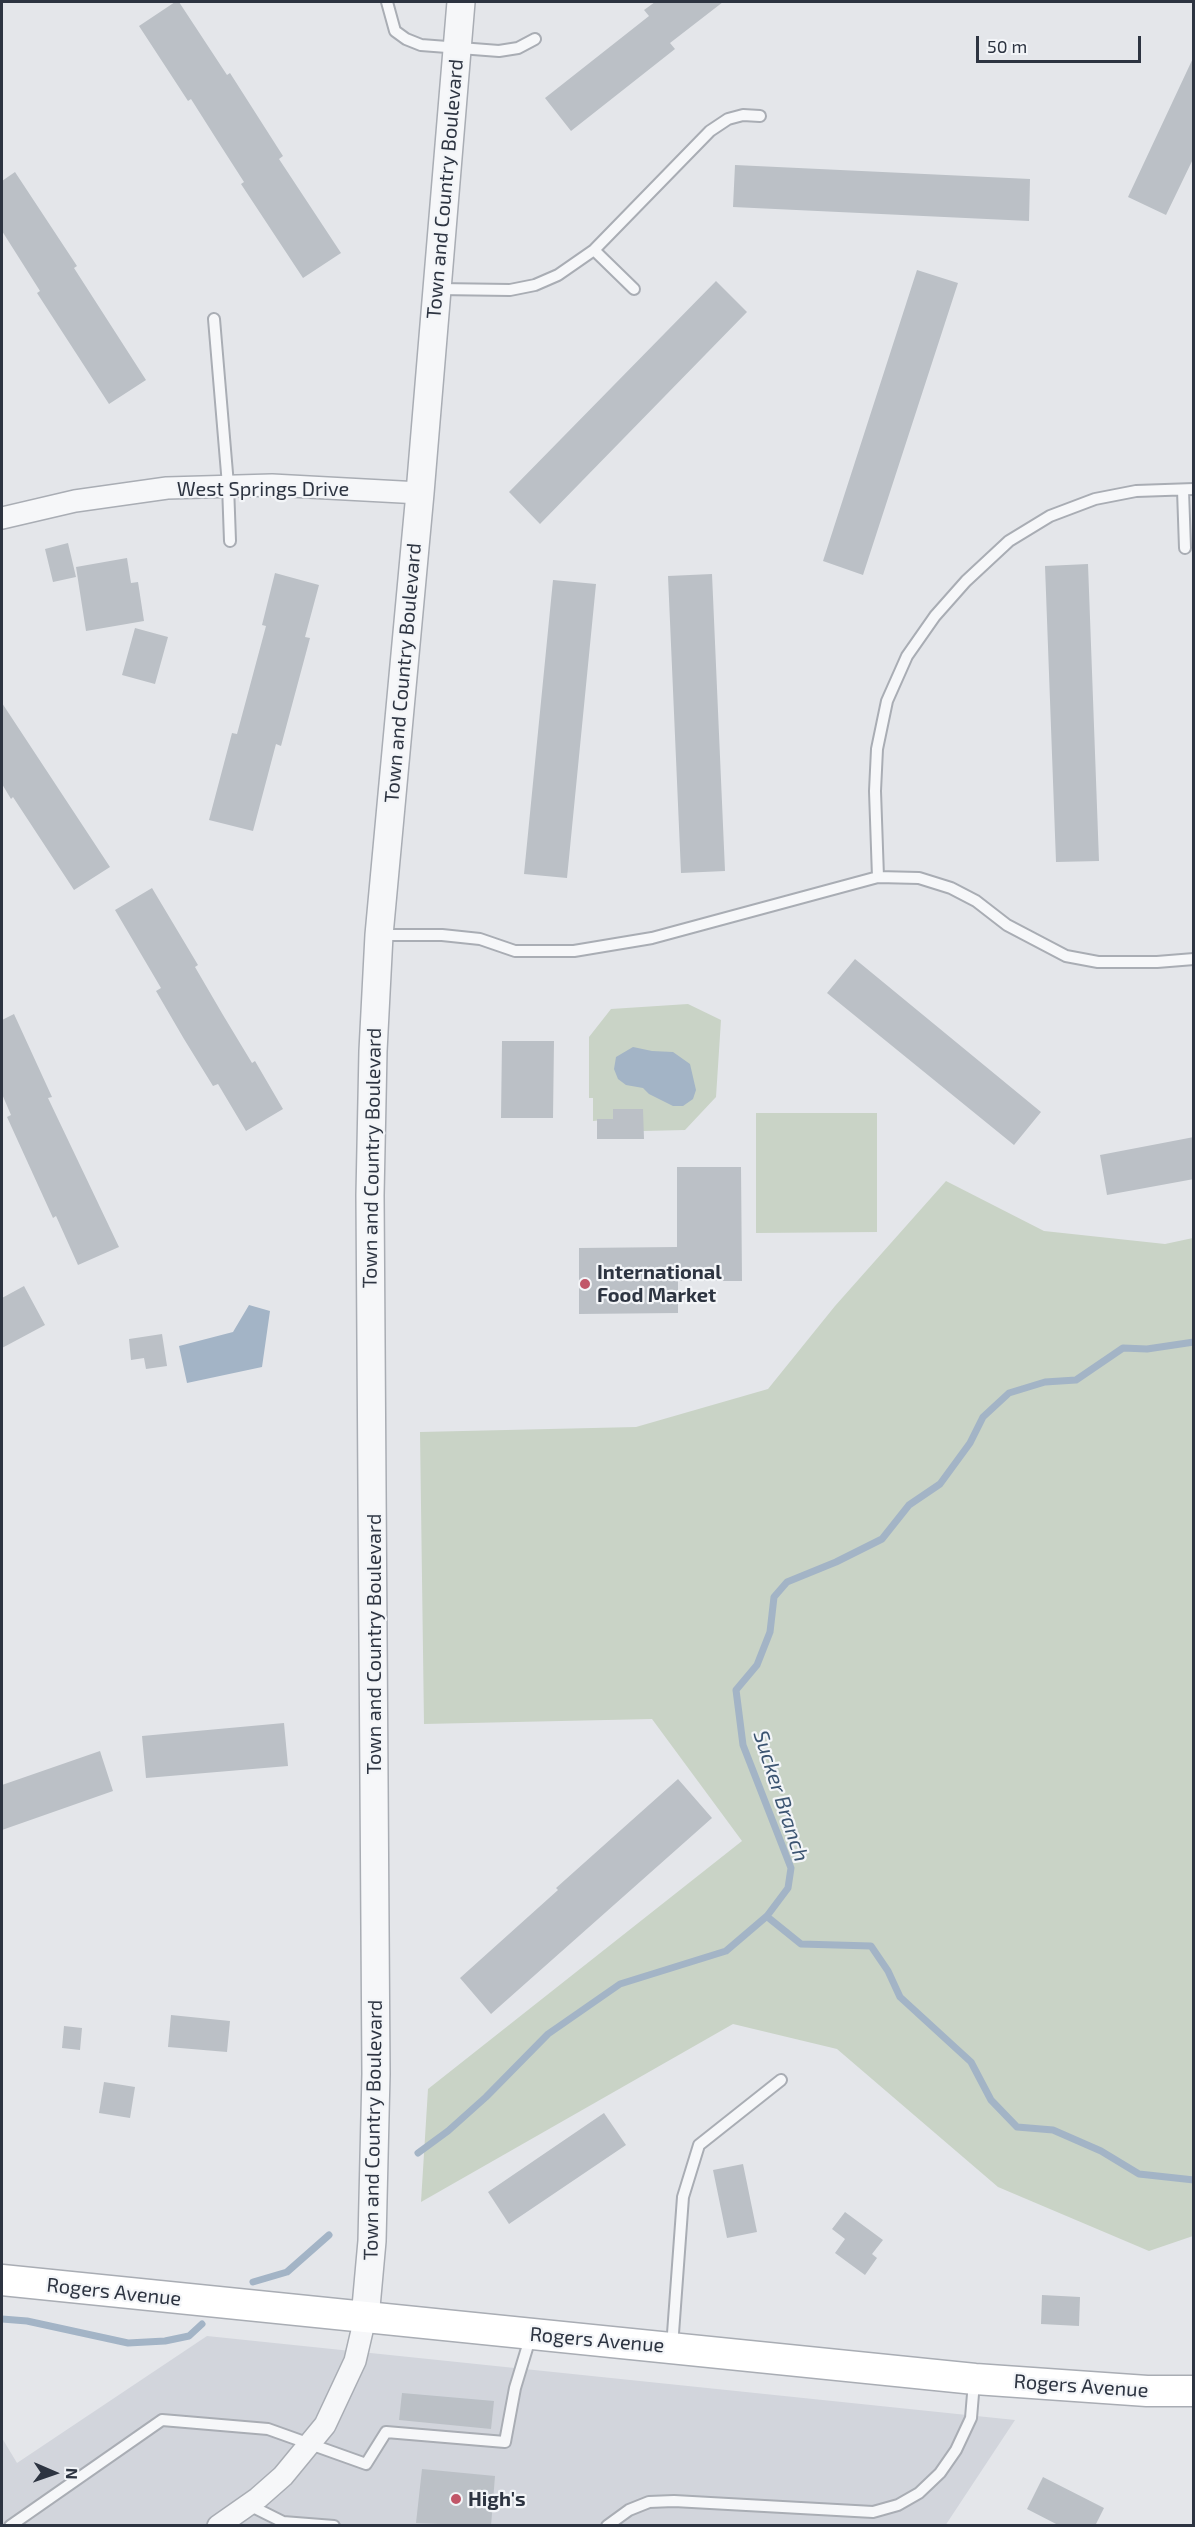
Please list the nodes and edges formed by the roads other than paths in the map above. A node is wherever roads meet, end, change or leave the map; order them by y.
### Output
1 (387, 2) edge
2 (461, 2) edge
3 (535, 39) dead end
4 (457, 48) junction
5 (760, 116) dead end
6 (594, 249) junction
7 (437, 289) junction
8 (634, 289) dead end
9 (214, 319) dead end
10 (228, 485) junction
11 (1188, 490) edge
12 (420, 493) junction
13 (2, 518) edge
14 (230, 541) dead end
15 (1185, 548) dead end
16 (878, 877) junction
17 (379, 935) junction
18 (1194, 959) edge
19 (781, 2080) dead end
20 (2, 2280) edge
21 (365, 2318) junction
22 (531, 2334) junction
23 (672, 2347) junction
24 (975, 2379) junction
25 (1194, 2391) edge
26 (310, 2446) junction
27 (249, 2505) junction
28 (10, 2526) edge
29 (218, 2526) edge
30 (334, 2526) edge
31 (607, 2526) edge

1 - 4 lane
2 - 4 street, Town and Country Boulevard
3 - 4 lane
4 - 7 street, Town and Country Boulevard
5 - 6 lane
6 - 7 lane
6 - 8 lane
7 - 12 street, Town and Country Boulevard
9 - 10 lane
10 - 12 street, West Springs Drive
10 - 13 street, West Springs Drive
10 - 14 lane
11 - 15 lane
11 - 16 lane
12 - 17 street, Town and Country Boulevard
16 - 17 lane
16 - 18 lane
17 - 21 street, Town and Country Boulevard
19 - 23 lane
20 - 21 main road, Rogers Avenue
21 - 22 main road, Rogers Avenue
21 - 26 street
22 - 23 main road, Rogers Avenue
22 - 26 lane
23 - 24 main road, Rogers Avenue
24 - 25 main road, Rogers Avenue
24 - 31 lane
26 - 27 street
26 - 28 lane
27 - 29 street
27 - 30 lane

